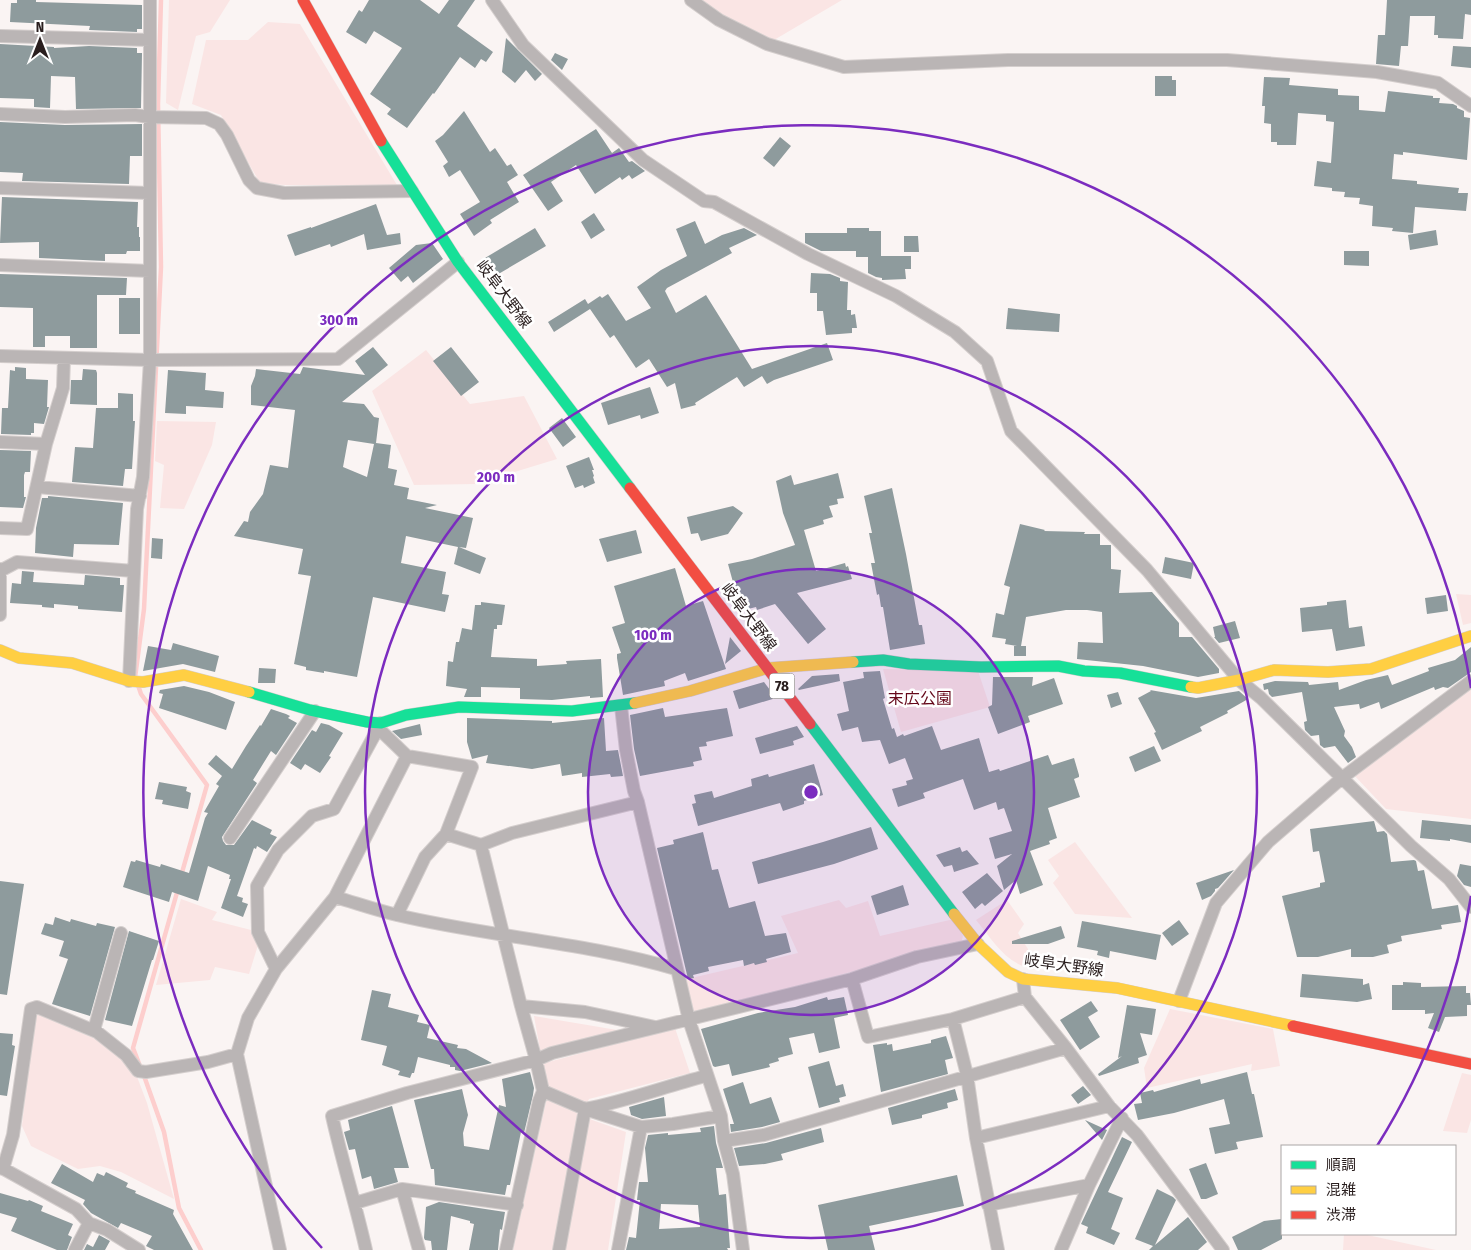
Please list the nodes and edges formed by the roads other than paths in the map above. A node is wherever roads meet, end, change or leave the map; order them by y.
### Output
1 (150, 0) edge
2 (303, 0) edge
3 (492, 0) edge
4 (692, 0) edge
5 (0, 36) edge
6 (150, 40) junction
7 (1471, 106) edge
8 (0, 114) edge
9 (149, 117) junction
10 (0, 188) edge
11 (412, 191) junction
12 (149, 193) junction
13 (458, 262) junction
14 (0, 265) edge
15 (150, 271) junction
16 (0, 356) edge
17 (64, 358) junction
18 (150, 360) junction
19 (0, 442) edge
20 (46, 444) junction
21 (37, 487) junction
22 (140, 496) junction
23 (0, 528) edge
24 (0, 570) edge
25 (134, 571) junction
26 (0, 614) edge
27 (1471, 636) edge
28 (0, 650) edge
29 (768, 668) junction
30 (129, 680) junction
31 (1239, 680) junction
32 (1471, 681) edge
33 (621, 706) junction
34 (315, 711) junction
35 (380, 726) junction
36 (407, 756) junction
37 (1342, 778) junction
38 (638, 802) junction
39 (446, 834) junction
40 (230, 838) dead end
41 (481, 845) junction
42 (335, 897) junction
43 (1471, 906) edge
44 (397, 915) junction
45 (121, 933) dead end
46 (504, 935) junction
47 (978, 944) junction
48 (276, 969) junction
49 (676, 970) junction
50 (852, 979) junction
51 (1024, 979) junction
52 (1026, 997) junction
53 (1179, 1001) junction
54 (521, 1006) junction
55 (953, 1019) junction
56 (689, 1020) junction
57 (657, 1028) junction
58 (94, 1030) junction
59 (1066, 1048) junction
60 (237, 1054) junction
61 (536, 1060) junction
62 (1471, 1064) edge
63 (967, 1075) junction
64 (706, 1076) junction
65 (543, 1091) junction
66 (1109, 1106) junction
67 (585, 1109) junction
68 (721, 1116) junction
69 (1122, 1118) junction
70 (641, 1127) junction
71 (976, 1138) junction
72 (724, 1140) junction
73 (2, 1168) edge
74 (1089, 1184) junction
75 (402, 1189) junction
76 (355, 1203) junction
77 (517, 1205) junction
78 (988, 1205) junction
79 (89, 1223) junction
80 (75, 1250) edge
81 (139, 1250) edge
82 (280, 1250) edge
83 (366, 1250) edge
84 (419, 1250) edge
85 (506, 1250) edge
86 (559, 1250) edge
87 (618, 1250) edge
88 (743, 1250) edge
89 (998, 1250) edge
90 (1061, 1250) edge
91 (1223, 1250) edge

1 - 6 street
2 - 11 main road, 岐阜大野線 / 78
3 - 31 street
4 - 7 street
5 - 6 street
6 - 9 street
8 - 9 street
9 - 11 street
9 - 12 street
10 - 12 street
11 - 13 main road, 岐阜大野線 / 78
12 - 15 street
13 - 18 street
13 - 29 main road, 岐阜大野線 / 78
14 - 15 street
15 - 18 street
16 - 17 street
17 - 18 street
17 - 20 street
18 - 22 street
19 - 20 street
20 - 21 street
21 - 22 street
21 - 23 street
22 - 25 street
24 - 25 street
24 - 26 street
25 - 30 street
27 - 31 main road
28 - 30 main road
29 - 31 main road
29 - 33 main road
29 - 47 main road, 岐阜大野線 / 78
30 - 34 main road
31 - 37 street
32 - 37 street
33 - 35 main road
33 - 38 street
34 - 35 main road
34 - 40 street
35 - 36 street
35 - 48 street
36 - 39 street
36 - 42 street
37 - 43 street
37 - 53 street
38 - 41 street
38 - 49 street
39 - 41 street
39 - 44 street
41 - 46 street
42 - 44 street
42 - 48 street
44 - 46 street
45 - 58 street
46 - 49 street
46 - 54 street
47 - 50 street
47 - 51 main road, 岐阜大野線 / 78
48 - 60 street
49 - 56 street
50 - 55 street
50 - 56 street
51 - 52 street
51 - 53 main road, 岐阜大野線 / 78
52 - 55 street
52 - 59 street
53 - 62 main road, 岐阜大野線 / 78
54 - 57 street
54 - 61 street
55 - 63 street
56 - 57 street
56 - 64 street
57 - 61 street
58 - 60 street
58 - 73 street
59 - 63 street
59 - 66 street
60 - 82 street
61 - 65 street
61 - 76 street
63 - 71 street
63 - 72 street
64 - 67 street
64 - 68 street
65 - 67 street
65 - 77 street
66 - 69 street
66 - 71 street
67 - 70 street
67 - 86 street
68 - 70 street
68 - 72 street
69 - 74 street
69 - 91 street
70 - 87 street
71 - 78 street
72 - 88 street
73 - 79 street
74 - 78 street
74 - 90 street
75 - 76 street
75 - 77 street
75 - 84 street
76 - 83 street
77 - 85 street
78 - 89 street
79 - 80 street
79 - 81 street

